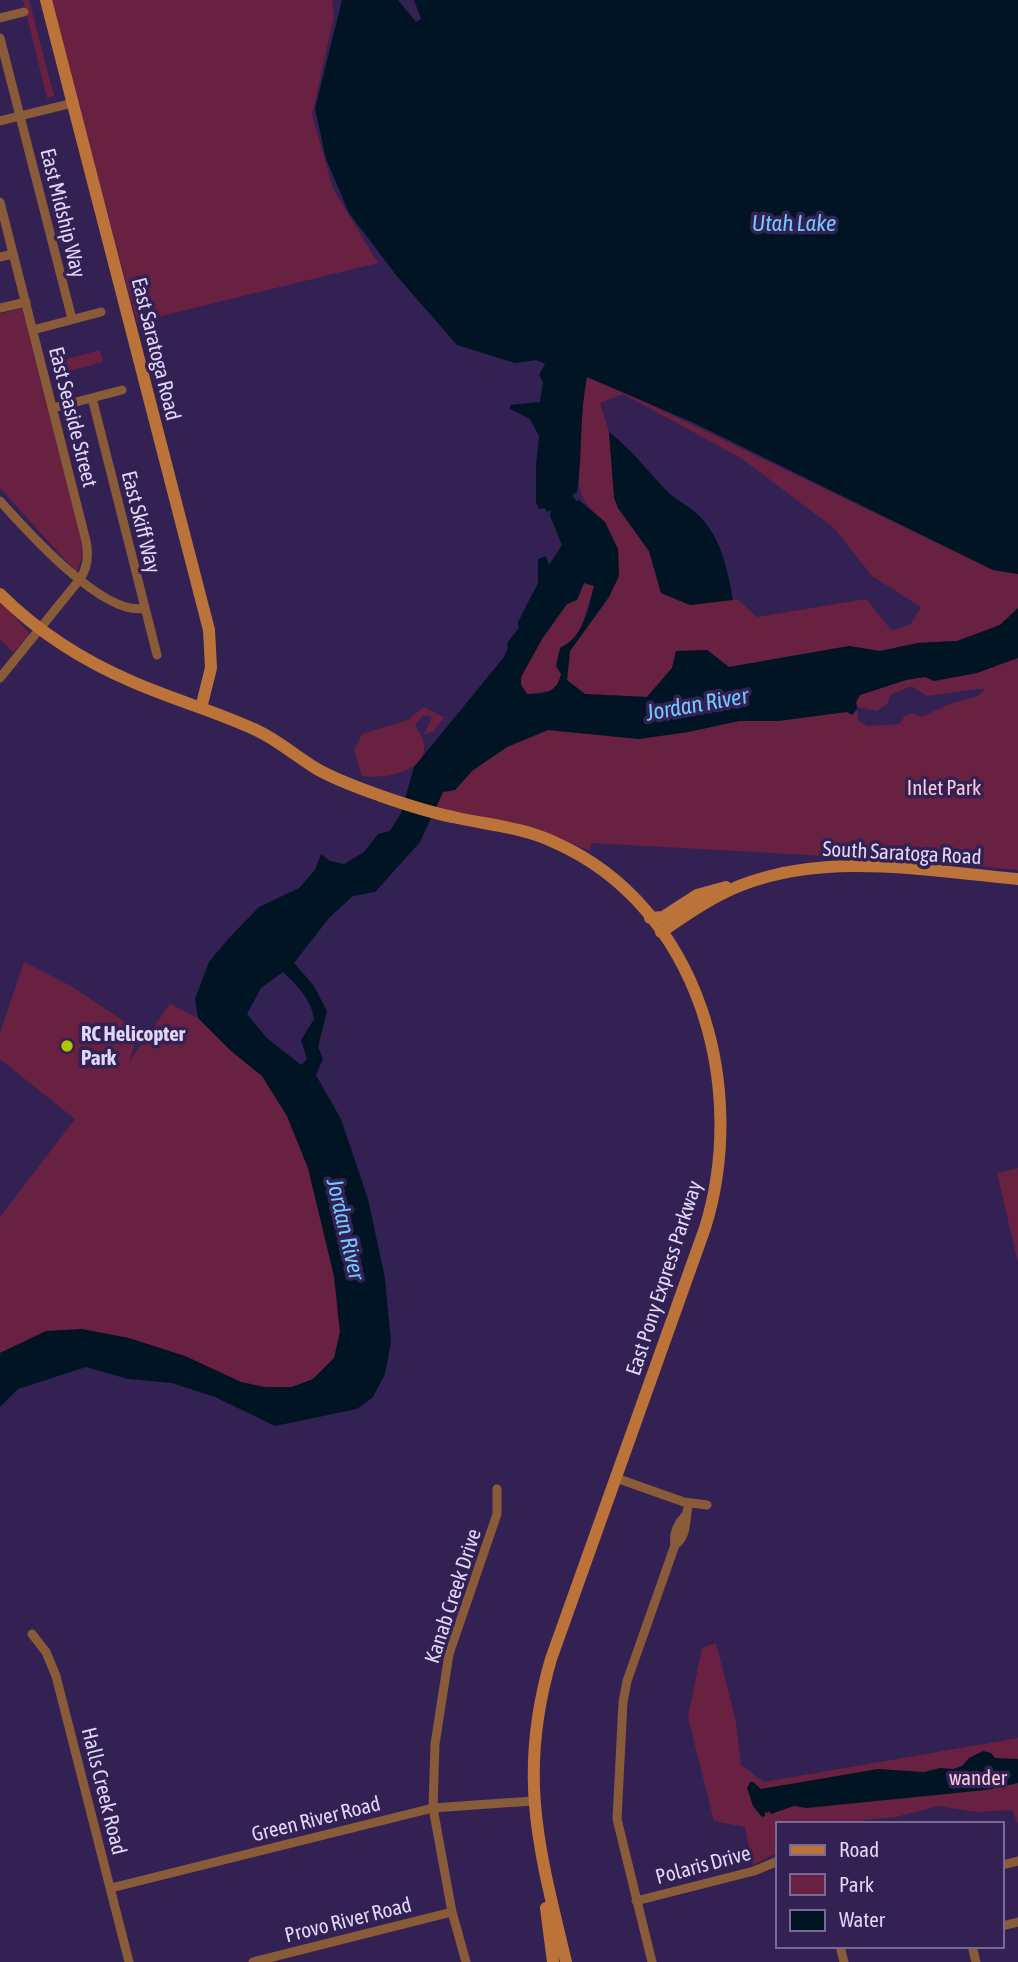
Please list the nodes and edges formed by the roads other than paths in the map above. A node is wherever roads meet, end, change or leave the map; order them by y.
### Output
1 (46, 0) edge
2 (24, 12) dead end
3 (0, 18) edge
4 (0, 38) edge
5 (73, 103) junction
6 (20, 116) junction
7 (0, 121) edge
8 (0, 201) edge
9 (13, 254) junction
10 (0, 257) edge
11 (26, 302) junction
12 (0, 309) edge
13 (101, 312) dead end
14 (72, 319) junction
15 (33, 330) junction
16 (122, 390) dead end
17 (92, 398) junction
18 (52, 408) junction
19 (0, 501) edge
20 (80, 579) junction
21 (0, 594) edge
22 (145, 608) junction
23 (39, 628) junction
24 (157, 655) dead end
25 (0, 678) edge
26 (133, 682) junction
27 (201, 708) junction
28 (283, 747) junction
29 (1018, 879) edge
30 (741, 886) junction
31 (650, 918) junction
32 (661, 932) junction
33 (616, 1478) junction
34 (497, 1489) dead end
35 (689, 1503) junction
36 (707, 1505) dead end
37 (32, 1634) dead end
38 (534, 1801) junction
39 (433, 1808) junction
40 (540, 1852) junction
41 (776, 1861) edge
42 (111, 1888) junction
43 (636, 1901) junction
44 (452, 1912) junction
45 (129, 1962) edge
46 (253, 1962) edge
47 (466, 1962) edge
48 (553, 1962) edge
49 (566, 1962) edge
50 (652, 1962) edge

1 - 5 main road, East Saratoga Road
2 - 3 street
4 - 6 street, East Midship Way
5 - 6 street
5 - 27 main road, East Saratoga Road
6 - 7 street
6 - 14 street, East Midship Way
8 - 9 street, East Seaside Street
9 - 10 street
9 - 11 street, East Seaside Street
11 - 12 street
11 - 15 street, East Seaside Street
13 - 14 street
14 - 15 street
15 - 18 street, East Seaside Street
16 - 17 street
17 - 18 street
17 - 22 street, East Skiff Way
18 - 20 street, East Seaside Street
19 - 20 street
20 - 22 street
20 - 23 street, East Seaside Street
21 - 23 main road, East Pony Express Parkway
22 - 24 street, East Skiff Way
23 - 25 street, East Seaside Street
23 - 26 main road, East Pony Express Parkway
26 - 27 main road, East Pony Express Parkway
26 - 28 main road, East Pony Express Parkway
27 - 28 main road, East Pony Express Parkway
28 - 31 main road, East Pony Express Parkway
29 - 30 main road, South Saratoga Road
30 - 31 main road
30 - 32 main road
31 - 32 main road, East Pony Express Parkway
32 - 33 main road, East Pony Express Parkway
33 - 35 street
33 - 38 main road, East Pony Express Parkway
34 - 39 street, Kanab Creek Drive
35 - 36 street
35 - 43 street
37 - 42 street, Halls Creek Road
38 - 39 street, Green River Road
38 - 40 main road, East Pony Express Parkway
39 - 42 street, Green River Road
39 - 44 street, Kanab Creek Drive
40 - 48 main road, East Pony Express Parkway
40 - 49 main road, East Pony Express Parkway
41 - 43 street, Polaris Drive
42 - 45 street, Halls Creek Road
43 - 50 street
44 - 46 street, Provo River Road
44 - 47 street, Kanab Creek Drive

